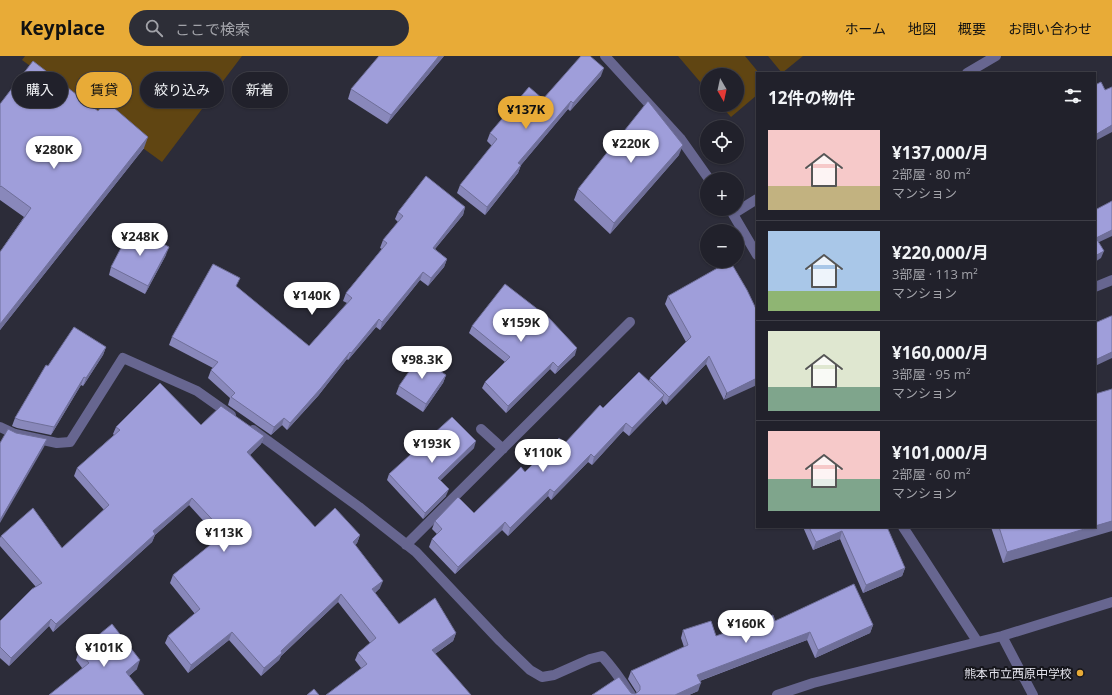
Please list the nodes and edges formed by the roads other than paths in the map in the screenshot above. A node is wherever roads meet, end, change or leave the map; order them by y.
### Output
1 (605, 56) edge
2 (996, 56) edge
3 (969, 72) edge
4 (704, 172) edge
5 (756, 200) edge
6 (744, 206) edge
7 (735, 216) edge
8 (756, 253) edge
9 (1112, 280) edge
10 (1096, 287) edge
11 (630, 322) dead end
12 (0, 427) edge
13 (480, 429) dead end
14 (503, 449) junction
15 (905, 528) edge
16 (406, 545) junction
17 (1112, 602) edge
18 (1002, 636) junction
19 (977, 641) junction
20 (630, 695) edge
21 (777, 695) edge
22 (1033, 695) edge

1 - 4 street
2 - 3 street
5 - 6 street
7 - 8 street
9 - 10 street
11 - 14 street
12 - 16 street
13 - 14 street
14 - 16 street
15 - 19 street
16 - 20 street
17 - 18 street
18 - 19 street
18 - 22 street
19 - 21 street

